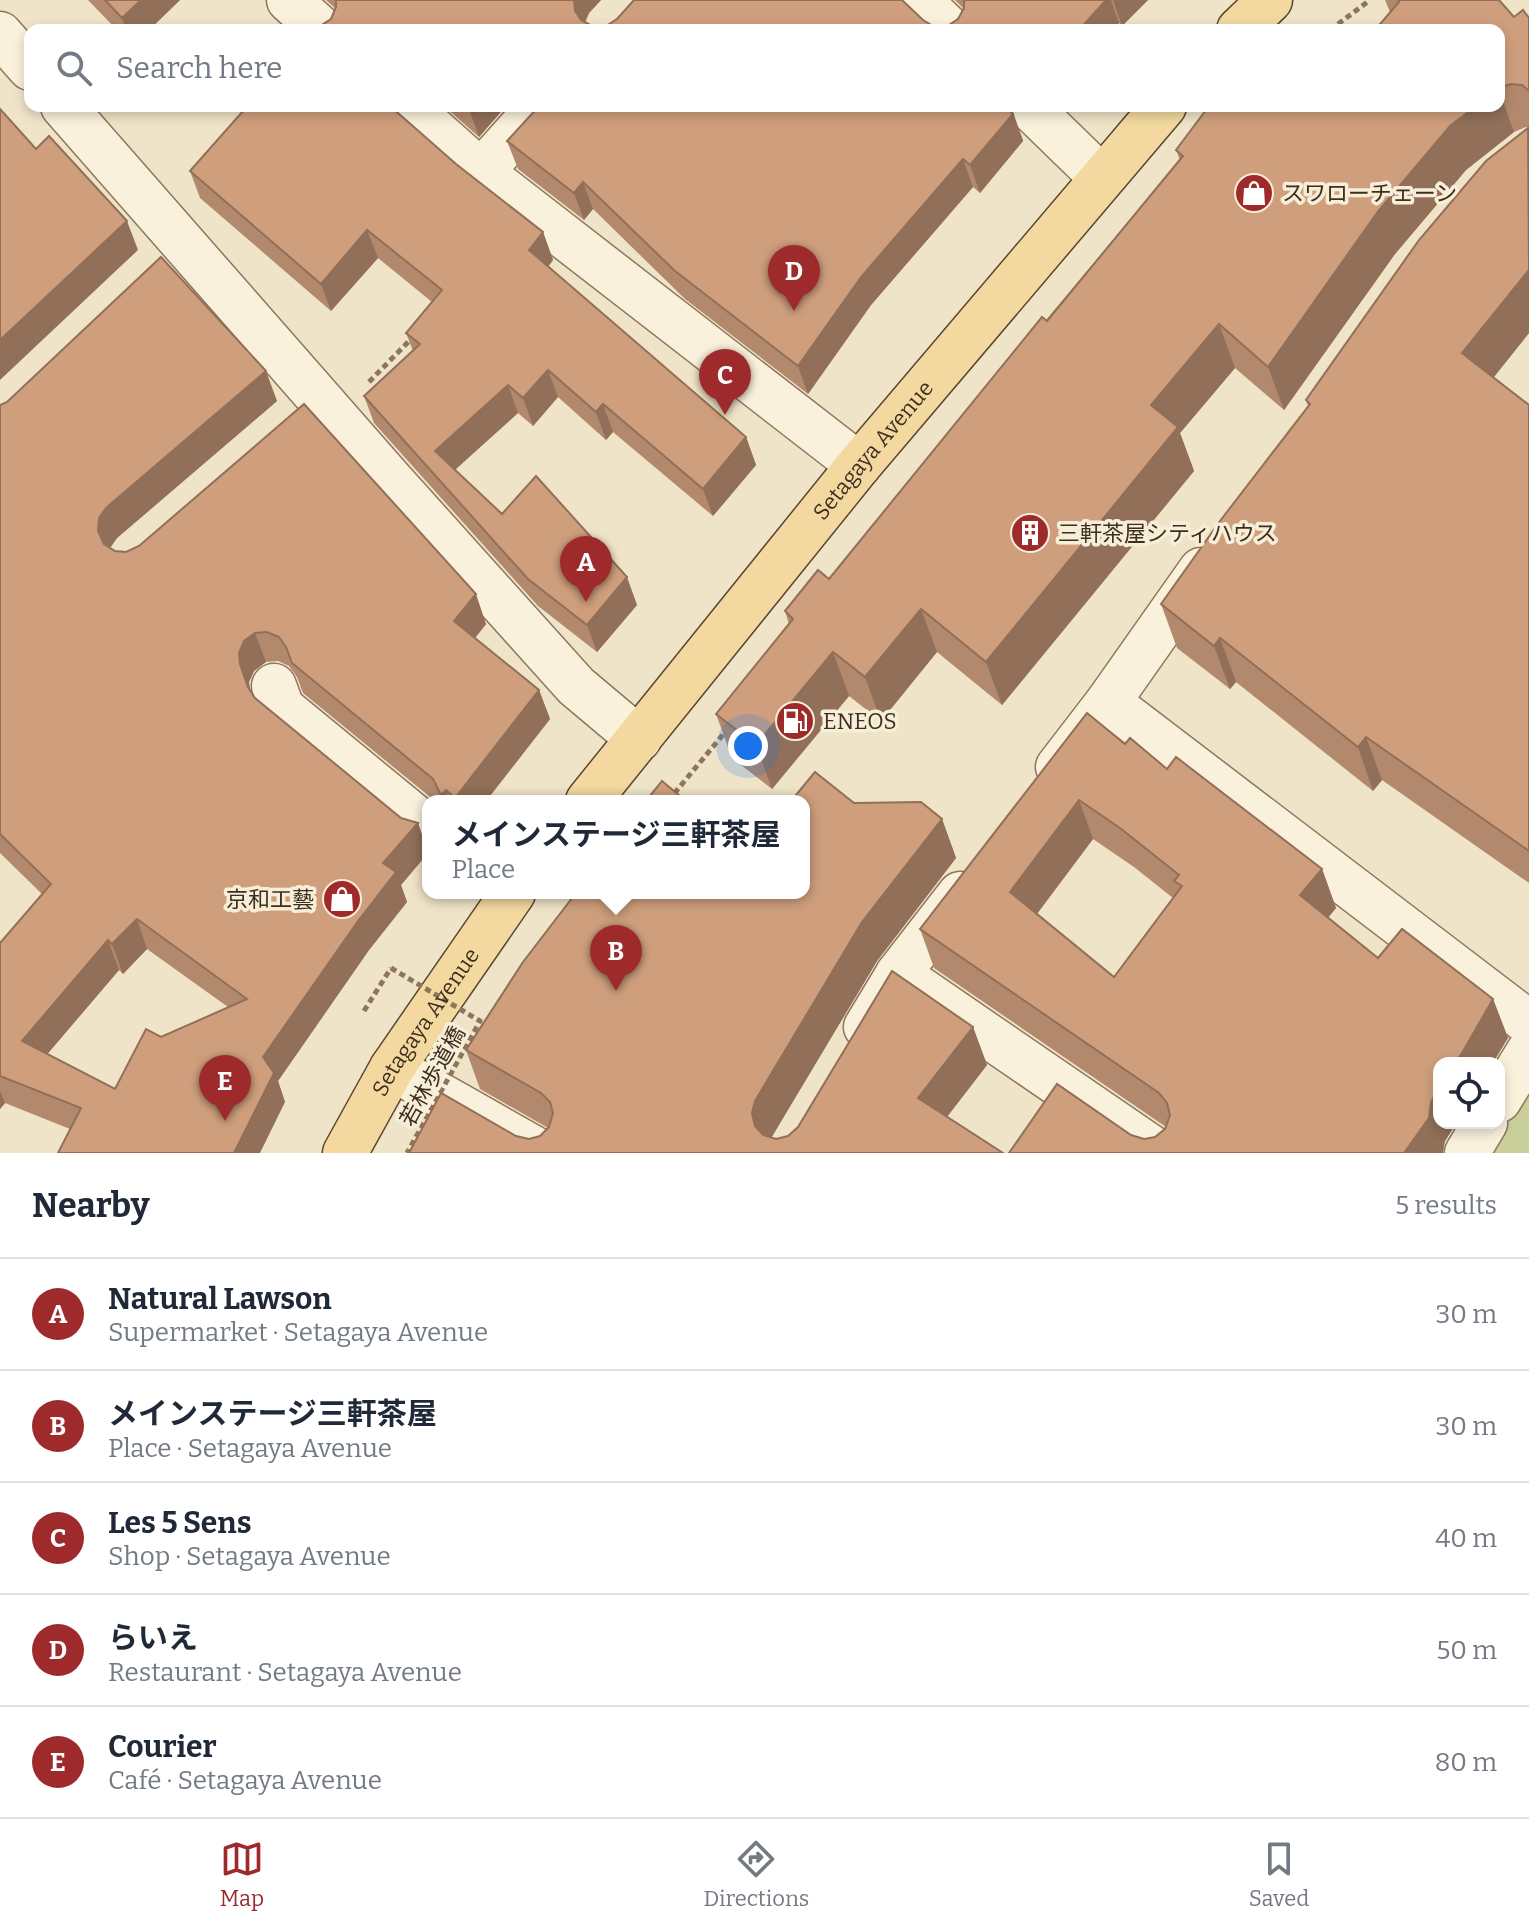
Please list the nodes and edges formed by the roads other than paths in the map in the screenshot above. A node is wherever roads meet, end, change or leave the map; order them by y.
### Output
1 (289, 0) edge
2 (919, 0) edge
3 (1270, 0) edge
4 (315, 24) edge
5 (944, 24) edge
6 (1245, 24) edge
7 (67, 112) edge
8 (414, 112) edge
9 (535, 112) edge
10 (1034, 112) edge
11 (1159, 112) edge
12 (481, 172) junction
13 (1102, 178) junction
14 (327, 408) junction
15 (284, 428) edge
16 (859, 465) junction
17 (1224, 536) edge
18 (278, 697) dead end
19 (1108, 702) junction
20 (639, 739) junction
21 (593, 795) edge
22 (1032, 801) edge
23 (422, 823) edge
24 (984, 862) edge
25 (507, 899) edge
26 (898, 974) junction
27 (1529, 1023) edge
28 (1529, 1051) edge
29 (845, 1063) edge
30 (392, 1068) junction
31 (1505, 1090) edge
32 (1481, 1129) edge
33 (345, 1153) edge
34 (542, 1153) edge
35 (1159, 1153) edge
36 (1467, 1153) edge

1 - 4 street
2 - 5 street
3 - 6 main road
7 - 14 street
8 - 12 street
9 - 12 street
10 - 13 street
11 - 13 main road, Setagaya Avenue
12 - 16 street
13 - 16 main road, Setagaya Avenue
14 - 15 street
14 - 20 street
16 - 20 main road, Setagaya Avenue
17 - 19 street
18 - 23 street
19 - 22 street
19 - 27 street
20 - 21 main road, Setagaya Avenue
24 - 26 street
25 - 30 main road, Setagaya Avenue
26 - 29 street
26 - 35 street
28 - 31 street
30 - 33 main road, Setagaya Avenue
30 - 34 street
32 - 36 street

